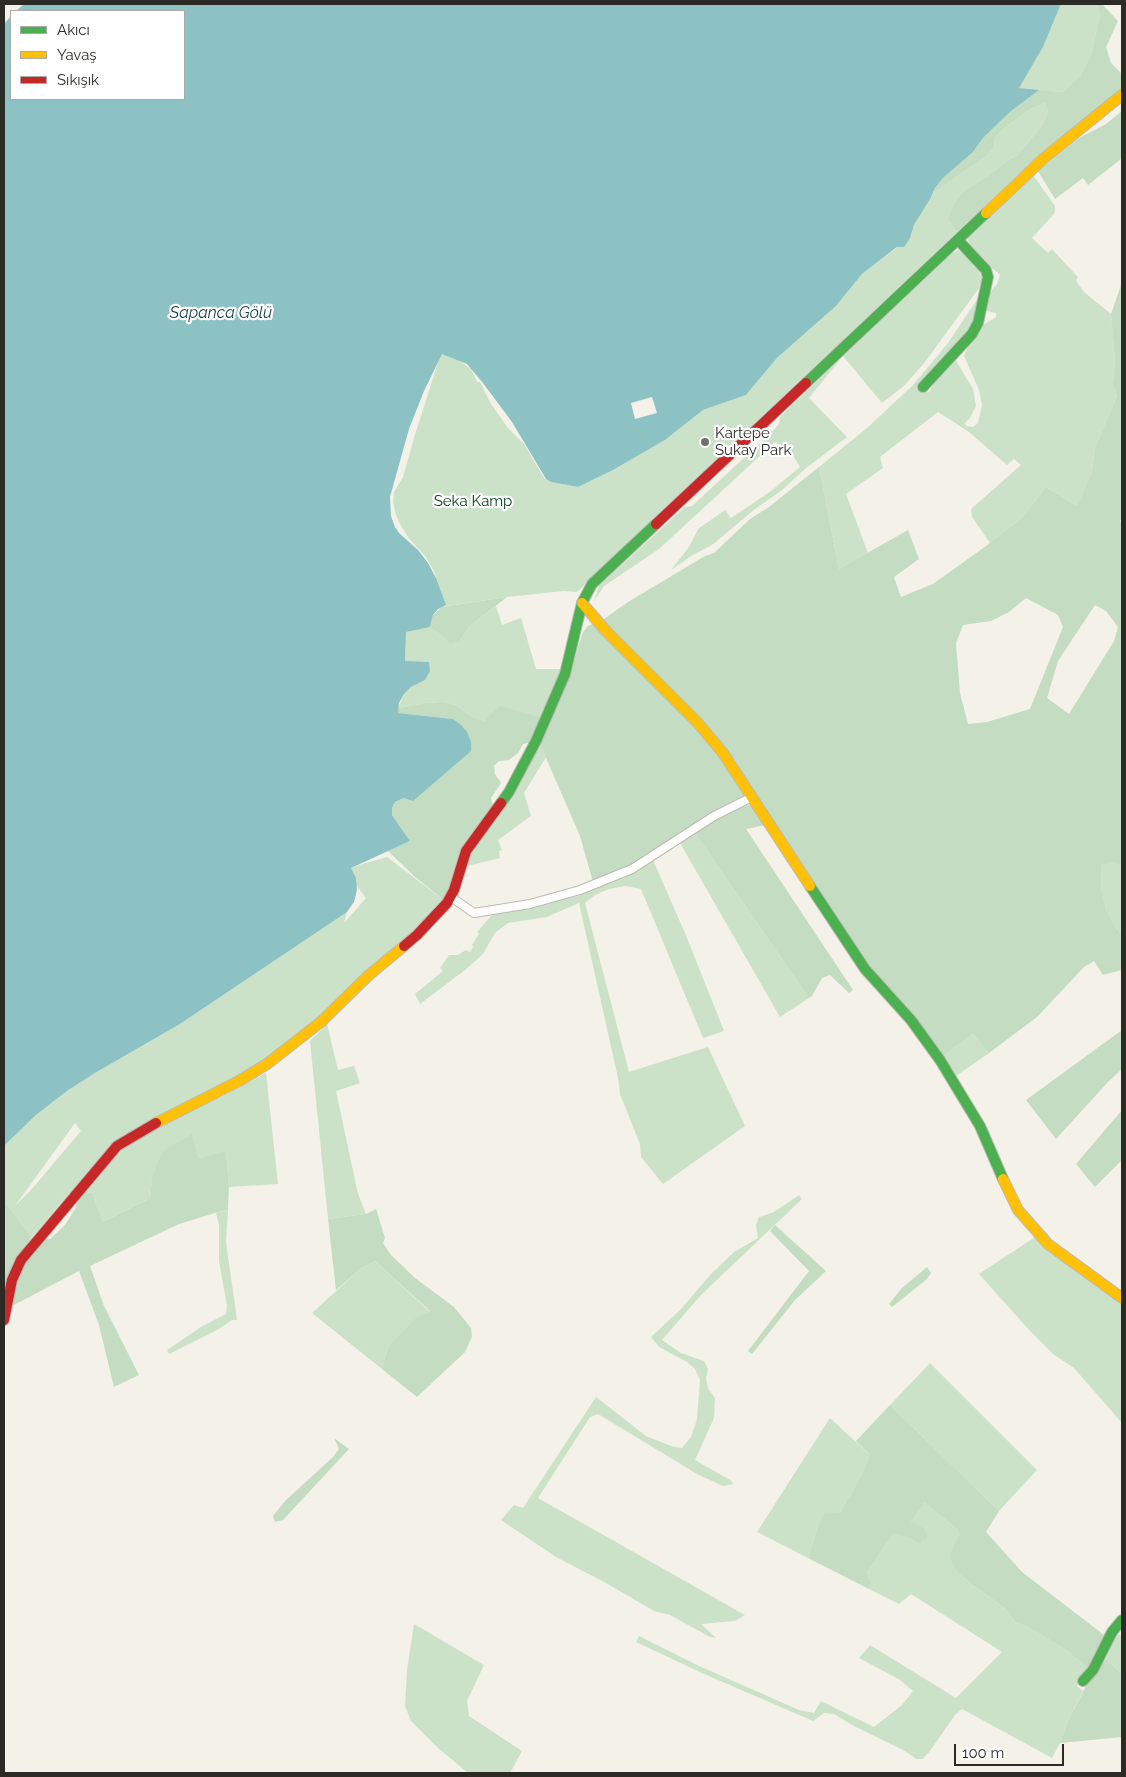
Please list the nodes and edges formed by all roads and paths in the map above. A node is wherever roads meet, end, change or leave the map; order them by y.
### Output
1 (1122, 95) edge
2 (958, 240) junction
3 (924, 387) dead end
4 (582, 603) junction
5 (752, 797) junction
6 (450, 897) junction
7 (1122, 1298) edge
8 (4, 1320) edge
9 (1122, 1620) edge
10 (1083, 1681) dead end

1 - 2 street
2 - 3 street
2 - 4 street
4 - 5 street
4 - 6 street
5 - 6 street
5 - 7 street
6 - 8 street
9 - 10 street

